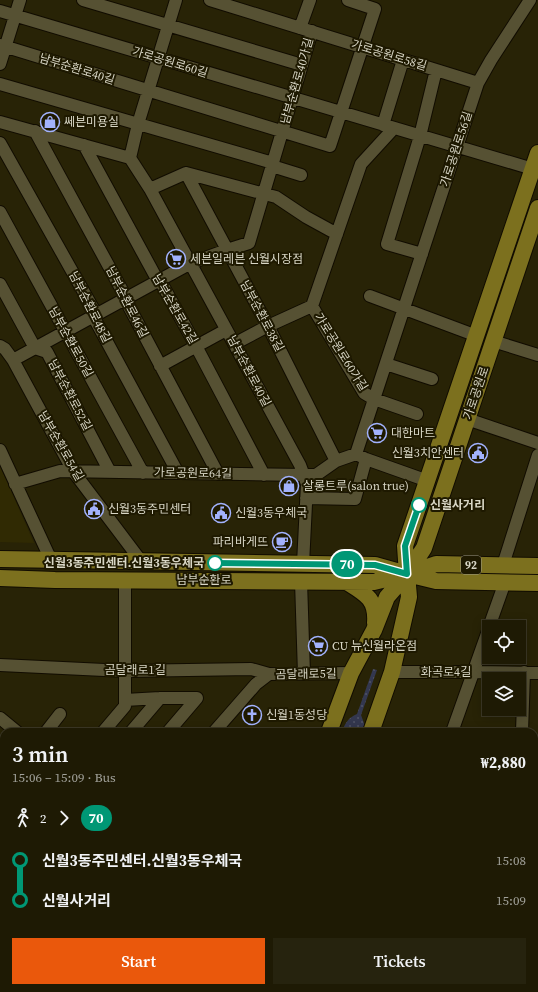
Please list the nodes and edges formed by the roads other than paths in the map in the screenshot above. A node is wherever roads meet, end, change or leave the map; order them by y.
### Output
1 (20, 0) edge
2 (83, 0) edge
3 (176, 0) edge
4 (210, 0) edge
5 (310, 0) edge
6 (348, 0) edge
7 (530, 0) edge
8 (243, 5) edge
9 (0, 11) edge
10 (15, 15) junction
11 (168, 24) junction
12 (306, 30) junction
13 (3, 46) edge
14 (363, 47) junction
15 (158, 58) junction
16 (403, 60) junction
17 (0, 64) edge
18 (302, 64) junction
19 (436, 70) junction
20 (478, 83) junction
21 (0, 84) edge
22 (148, 90) junction
23 (292, 98) junction
24 (341, 112) junction
25 (0, 122) edge
26 (138, 124) junction
27 (389, 127) junction
28 (35, 131) junction
29 (282, 131) junction
30 (420, 136) junction
31 (0, 143) edge
32 (84, 145) junction
33 (457, 147) junction
34 (538, 153) edge
35 (130, 158) junction
36 (273, 164) junction
37 (532, 169) junction
38 (186, 173) junction
39 (301, 175) dead end
40 (150, 189) junction
41 (264, 194) junction
42 (538, 208) edge
43 (0, 212) edge
44 (337, 234) junction
45 (227, 250) junction
46 (422, 254) junction
47 (191, 263) junction
48 (158, 281) junction
49 (0, 284) edge
50 (370, 296) dead end
51 (125, 299) junction
52 (312, 306) junction
53 (404, 308) junction
54 (93, 316) junction
55 (268, 326) junction
56 (226, 330) junction
57 (65, 331) junction
58 (477, 336) junction
59 (493, 341) junction
60 (234, 344) junction
61 (0, 346) edge
62 (196, 346) junction
63 (35, 348) junction
64 (538, 355) edge
65 (13, 360) junction
66 (386, 364) junction
67 (160, 366) junction
68 (432, 379) dead end
69 (374, 399) junction
70 (417, 414) dead end
71 (467, 419) junction
72 (538, 443) edge
73 (0, 450) edge
74 (538, 455) edge
75 (361, 457) junction
76 (336, 461) junction
77 (73, 471) junction
78 (110, 472) junction
79 (143, 472) junction
80 (178, 473) junction
81 (218, 474) junction
82 (264, 475) junction
83 (304, 475) junction
84 (428, 481) junction
85 (15, 484) junction
86 (306, 498) junction
87 (0, 559) edge
88 (51, 560) junction
89 (141, 562) junction
90 (304, 564) junction
91 (503, 565) junction
92 (538, 566) edge
93 (407, 574) junction
94 (0, 578) edge
95 (125, 580) junction
96 (301, 581) junction
97 (345, 581) junction
98 (505, 582) junction
99 (538, 583) edge
100 (491, 620) edge
101 (374, 630) junction
102 (482, 648) edge
103 (0, 665) edge
104 (125, 671) junction
105 (392, 672) junction
106 (474, 672) junction
107 (482, 672) edge
108 (526, 672) edge
109 (351, 673) junction
110 (538, 673) edge
111 (269, 674) junction
112 (304, 674) junction
113 (160, 698) junction
114 (125, 700) junction
115 (60, 714) dead end
116 (523, 716) edge
117 (0, 718) edge
118 (12, 728) edge
119 (49, 728) edge
120 (106, 728) edge
121 (134, 728) edge
122 (171, 728) edge
123 (218, 728) edge
124 (330, 728) edge
125 (372, 728) edge
126 (453, 728) edge
127 (522, 728) edge

1 - 10 street
2 - 11 street
3 - 11 street
4 - 8 street, 가로공원로58길
5 - 12 street
6 - 14 street
7 - 20 street, 가로공원로56길
8 - 12 street, 가로공원로58길
9 - 10 street, 가로공원로60길
10 - 13 street
10 - 15 street, 가로공원로60길
11 - 15 street
11 - 18 street
12 - 14 street, 가로공원로58길
12 - 18 street, 남부순환로40가길
13 - 17 street
13 - 22 street, 남부순환로40길
14 - 16 street, 가로공원로58길
14 - 24 street
15 - 22 street
15 - 23 street, 가로공원로60길
16 - 19 street, 가로공원로58길
16 - 27 street
18 - 23 street, 남부순환로40가길
19 - 20 street, 가로공원로58길
19 - 30 street
20 - 33 street, 가로공원로56길
21 - 26 street
22 - 26 street
22 - 29 street, 남부순환로40길
23 - 24 street, 가로공원로60길
23 - 29 street, 남부순환로40가길
24 - 27 street, 가로공원로60길
24 - 29 street, 남부순환로40가길
25 - 28 street
26 - 35 street
26 - 36 street
27 - 30 street, 가로공원로60길
27 - 44 street, 가로공원로60가길
28 - 32 street
28 - 51 street, 남부순환로46길
29 - 36 street, 남부순환로40가길
30 - 33 street, 가로공원로60길
30 - 46 street
31 - 54 street, 남부순환로48길
32 - 35 street
32 - 48 street, 남부순환로42길
33 - 37 street, 가로공원로60길
33 - 46 street, 가로공원로56길
34 - 37 main road, 가로공원로
35 - 40 street, 남부순환로40길
36 - 39 street
36 - 41 street, 남부순환로40가길
37 - 58 main road, 가로공원로
38 - 40 street
38 - 41 street
38 - 45 street, 남부순환로38길
40 - 47 street, 남부순환로40길
41 - 44 street
41 - 45 street, 남부순환로40가길
42 - 59 main road, 가로공원로
43 - 57 street, 남부순환로50길
44 - 52 street, 가로공원로60가길
45 - 47 street, 남부순환로40가길
45 - 55 street, 남부순환로38길
46 - 53 street, 가로공원로56길
47 - 48 street, 남부순환로40가길
47 - 56 street, 남부순환로40길
48 - 51 street, 남부순환로40가길
48 - 62 street, 남부순환로42길
49 - 63 street, 남부순환로52길
50 - 53 street
51 - 54 street, 남부순환로40가길
51 - 67 street, 남부순환로46길
52 - 55 street
52 - 69 street, 가로공원로60가길
53 - 58 street
53 - 66 street, 가로공원로56길
54 - 57 street, 남부순환로40가길
54 - 80 street, 남부순환로48길
55 - 60 street
55 - 76 street, 남부순환로38길
56 - 60 street, 남부순환로40길
56 - 62 street
57 - 63 street, 남부순환로40가길
57 - 79 street, 남부순환로50길
58 - 84 main road, 가로공원로
59 - 64 street
59 - 71 main road, 가로공원로
60 - 83 street, 남부순환로40길
61 - 65 street, 남부순환로54길
62 - 67 street
62 - 82 street, 남부순환로42길
63 - 65 street, 남부순환로40가길
63 - 78 street, 남부순환로52길
65 - 77 street, 남부순환로54길
66 - 68 street
66 - 69 street, 가로공원로56길
67 - 81 street, 남부순환로46길
69 - 70 street
69 - 75 street, 가로공원로56길
71 - 72 street
71 - 93 main road, 가로공원로
73 - 85 street
74 - 91 street
75 - 76 street, 가로공원로64길
75 - 84 street
75 - 86 street
76 - 83 street, 가로공원로64길
77 - 78 street, 가로공원로64길
77 - 85 street, 가로공원로64길
77 - 89 street, 남부순환로54길
78 - 79 street, 가로공원로64길
79 - 80 street, 가로공원로64길
80 - 81 street, 가로공원로64길
81 - 82 street, 가로공원로64길
82 - 83 street, 가로공원로64길
83 - 86 street, 남부순환로40길
84 - 93 main road, 가로공원로
85 - 88 street
86 - 90 street, 남부순환로40길
87 - 88 main road, 남부순환로 / 92
88 - 89 main road, 남부순환로 / 92
89 - 90 main road, 남부순환로 / 92
90 - 93 main road, 남부순환로 / 92
91 - 92 main road, 남부순환로 / 92
91 - 93 main road, 남부순환로 / 92
93 - 97 main road, 남부순환로 / 92
93 - 98 main road, 남부순환로 / 92
93 - 101 main road, 가로공원로
93 - 105 main road, 가로공원로
94 - 95 main road, 남부순환로 / 92
95 - 96 main road, 남부순환로 / 92
95 - 104 street
96 - 97 main road, 남부순환로 / 92
96 - 112 street
97 - 101 main road
98 - 99 main road, 남부순환로 / 92
98 - 100 street
101 - 109 main road, 가로공원로
102 - 106 street
103 - 104 street, 곰달래로1길
104 - 111 street, 곰달래로1길
104 - 114 street
105 - 106 street, 화곡로4길
105 - 125 main road, 가로공원로
106 - 107 street, 화곡로4길
106 - 126 street
108 - 110 street, 화곡로4길
109 - 112 street, 곰달래로5길
109 - 124 main road, 가로공원로
111 - 112 street, 곰달래로5길
111 - 123 street, 곰달래로5길
113 - 114 street
113 - 121 street
113 - 122 street
114 - 120 street
115 - 119 street
116 - 127 street
117 - 118 street

